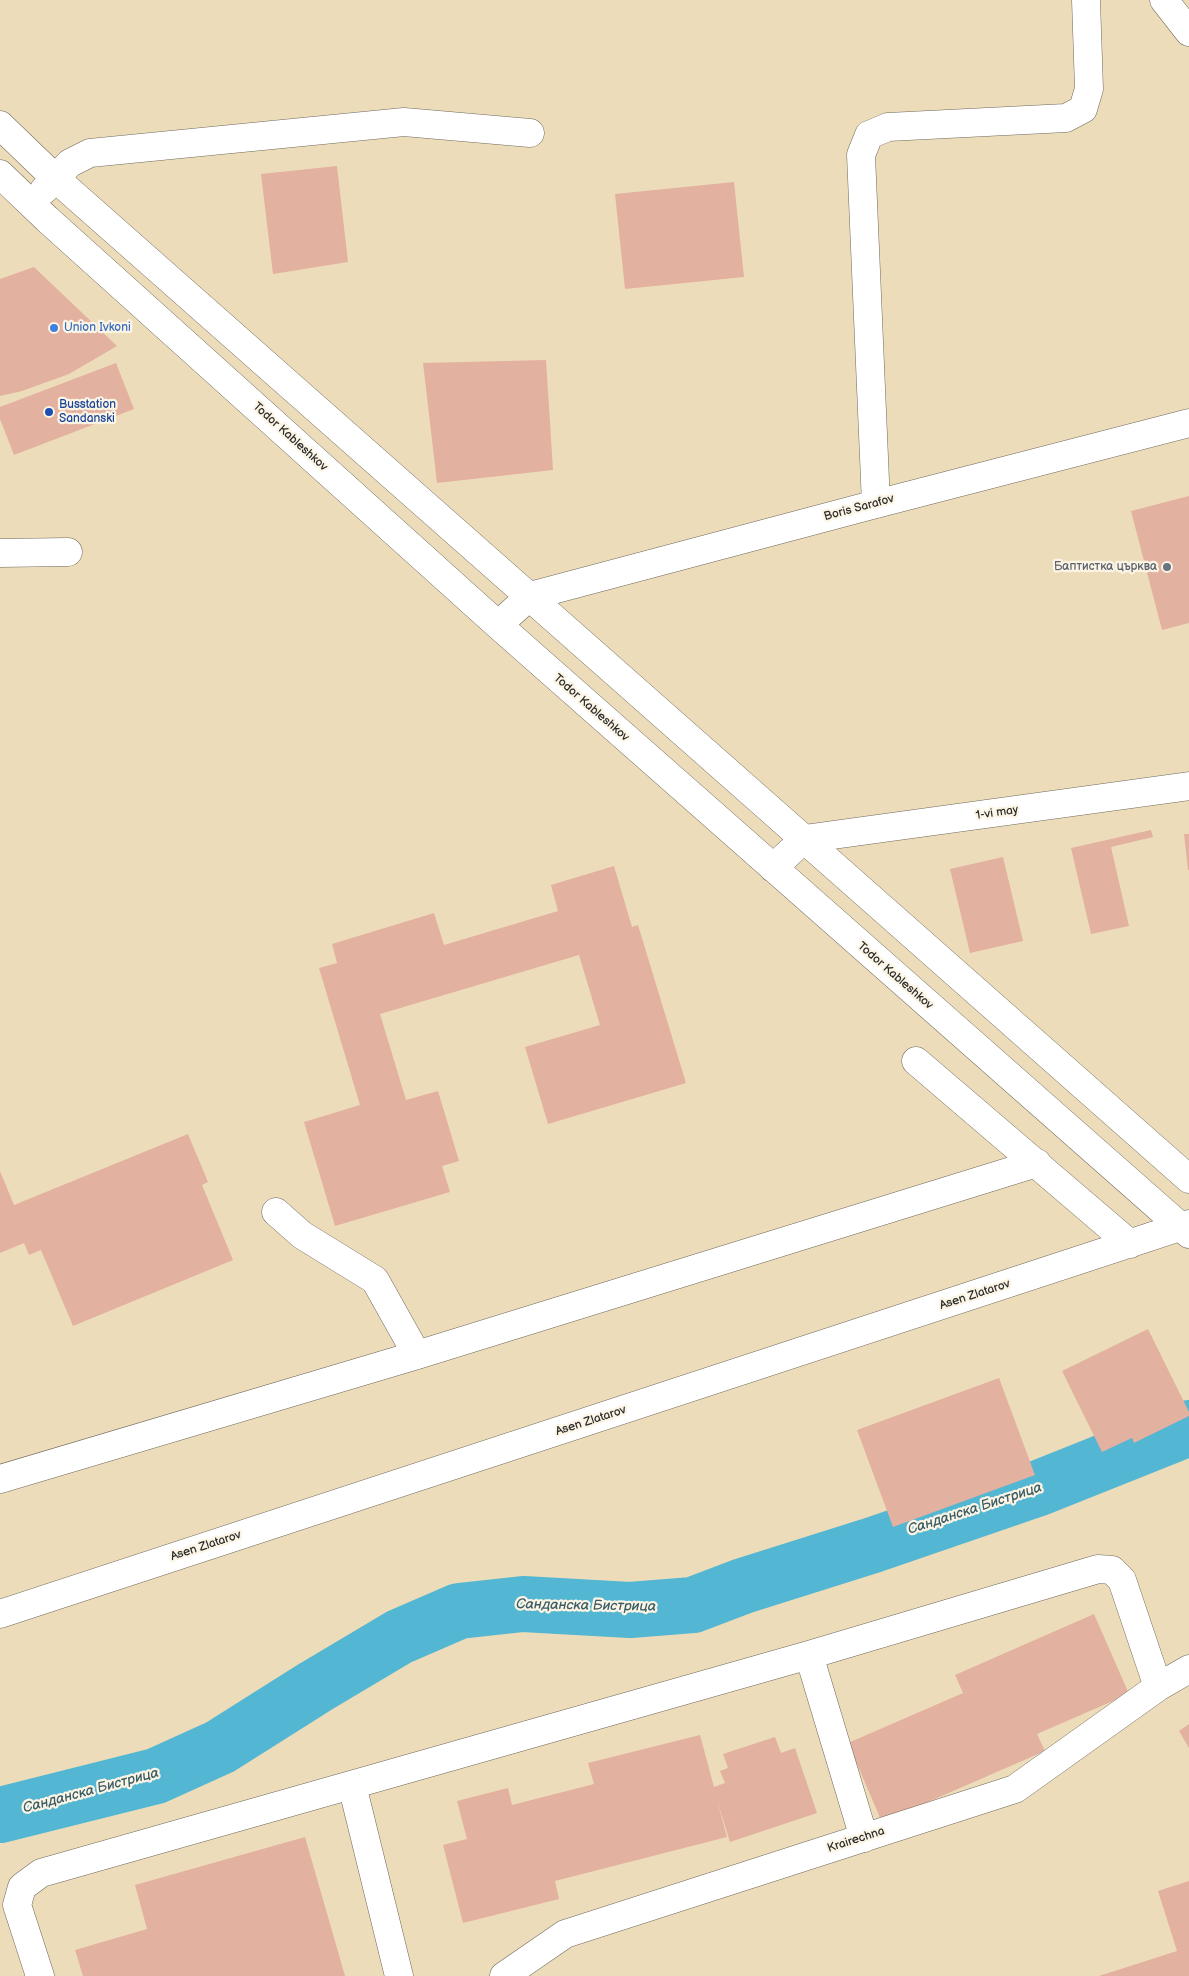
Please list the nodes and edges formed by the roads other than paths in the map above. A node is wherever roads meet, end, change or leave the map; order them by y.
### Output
1 (1086, 0) edge
2 (1164, 0) edge
3 (1189, 32) edge
4 (0, 125) edge
5 (530, 133) dead end
6 (0, 174) edge
7 (55, 178) junction
8 (31, 204) junction
9 (1189, 423) edge
10 (876, 504) junction
11 (68, 552) dead end
12 (0, 553) edge
13 (530, 596) junction
14 (498, 625) junction
15 (1189, 786) edge
16 (804, 839) junction
17 (773, 868) junction
18 (916, 1061) dead end
19 (1037, 1163) junction
20 (1189, 1179) edge
21 (276, 1212) dead end
22 (1186, 1229) edge
23 (1130, 1244) junction
24 (417, 1355) junction
25 (0, 1479) edge
26 (0, 1614) edge
27 (809, 1655) junction
28 (1189, 1669) edge
29 (1158, 1687) junction
30 (352, 1785) junction
31 (864, 1838) junction
32 (40, 1976) edge
33 (399, 1976) edge
34 (504, 1976) edge

1 - 10 street
2 - 3 street
4 - 7 street
5 - 7 street
6 - 8 street, Todor Kableshkov
7 - 8 street
7 - 13 street
8 - 14 street, Todor Kableshkov
9 - 10 street, Boris Sarafov
10 - 13 street, Boris Sarafov
11 - 12 street
13 - 14 street
13 - 16 street
14 - 17 street, Todor Kableshkov
15 - 16 street, 1-vi may
16 - 17 street
16 - 20 street
17 - 22 street, Todor Kableshkov
18 - 19 street
19 - 23 street
19 - 24 street
21 - 24 street
22 - 23 street, Asen Zlatarov
23 - 26 street, Asen Zlatarov
24 - 25 street
27 - 29 street
27 - 30 street
27 - 31 street
28 - 29 street, Krairechna
29 - 31 street, Krairechna
30 - 32 street
30 - 33 street
31 - 34 street, Krairechna

